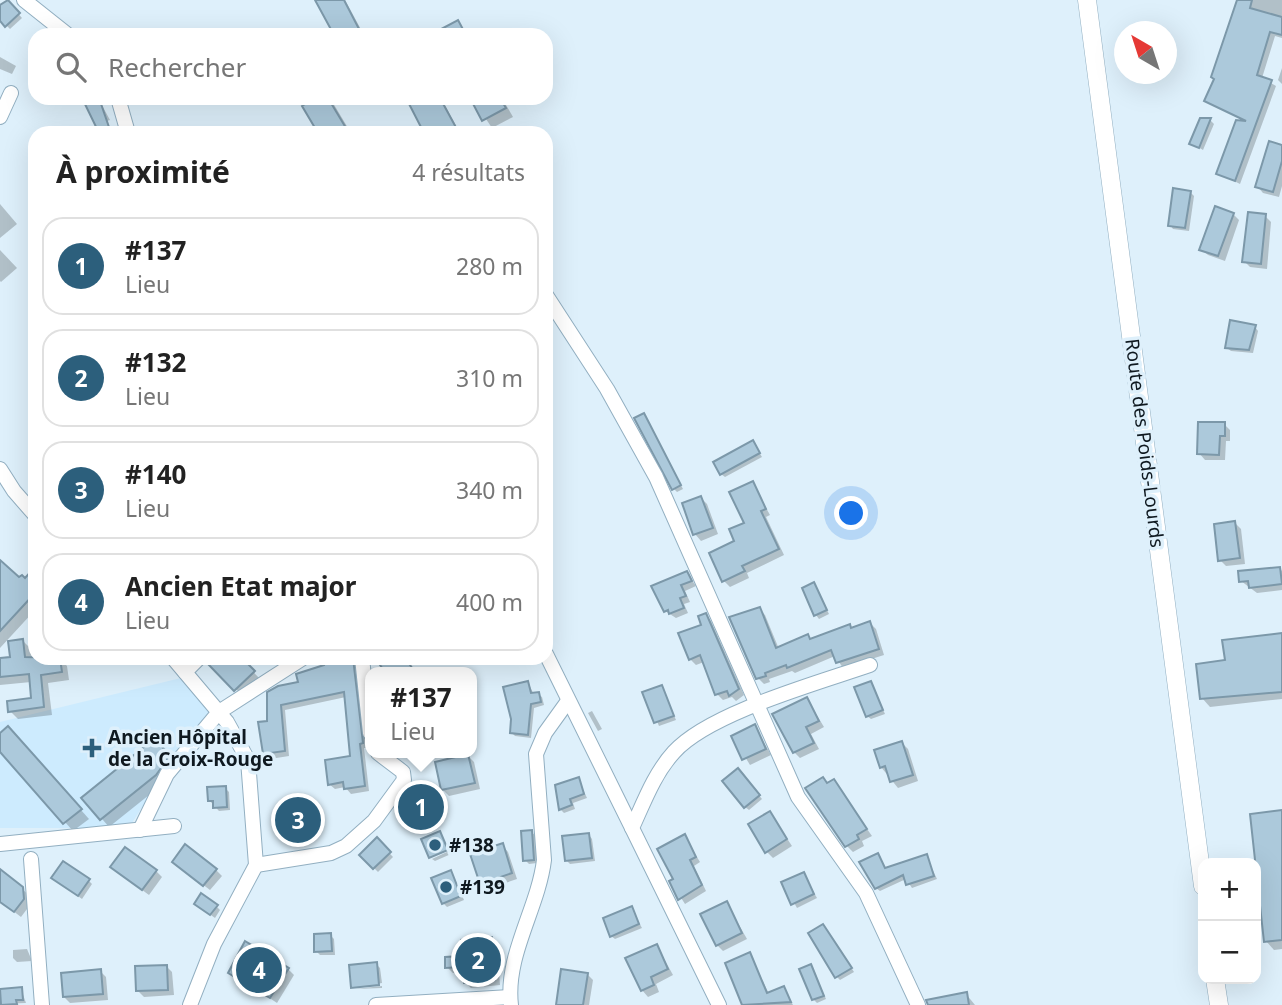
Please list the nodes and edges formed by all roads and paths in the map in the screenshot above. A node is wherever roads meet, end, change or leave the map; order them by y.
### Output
1 (24, 0) edge
2 (1087, 0) edge
3 (59, 28) edge
4 (11, 93) dead end
5 (120, 105) edge
6 (0, 117) edge
7 (126, 126) edge
8 (553, 306) edge
9 (0, 469) edge
10 (28, 506) edge
11 (179, 665) edge
12 (192, 665) edge
13 (292, 665) edge
14 (363, 665) edge
15 (551, 665) edge
16 (870, 665) dead end
17 (185, 672) junction
18 (365, 686) edge
19 (568, 701) junction
20 (756, 705) junction
21 (219, 712) junction
22 (384, 758) edge
23 (174, 826) dead end
24 (632, 828) junction
25 (140, 830) junction
26 (0, 844) edge
27 (1199, 858) edge
28 (30, 859) dead end
29 (256, 865) junction
30 (1216, 984) edge
31 (510, 1001) edge
32 (43, 1005) edge
33 (190, 1005) edge
34 (376, 1005) edge
35 (719, 1005) edge
36 (918, 1005) edge
37 (1219, 1005) edge

1 - 3 street
2 - 27 street, Route des Poids-Lourds
4 - 6 street
5 - 7 street
8 - 20 street
9 - 10 street
11 - 17 street
12 - 17 street
13 - 21 street
14 - 18 street
15 - 19 street
16 - 20 street
17 - 21 street
19 - 24 street
19 - 31 street
20 - 24 street
20 - 36 street
21 - 25 street
21 - 29 street
22 - 29 street
23 - 25 street
24 - 35 street
25 - 26 street
28 - 32 street
29 - 33 street
30 - 37 street
31 - 34 street

